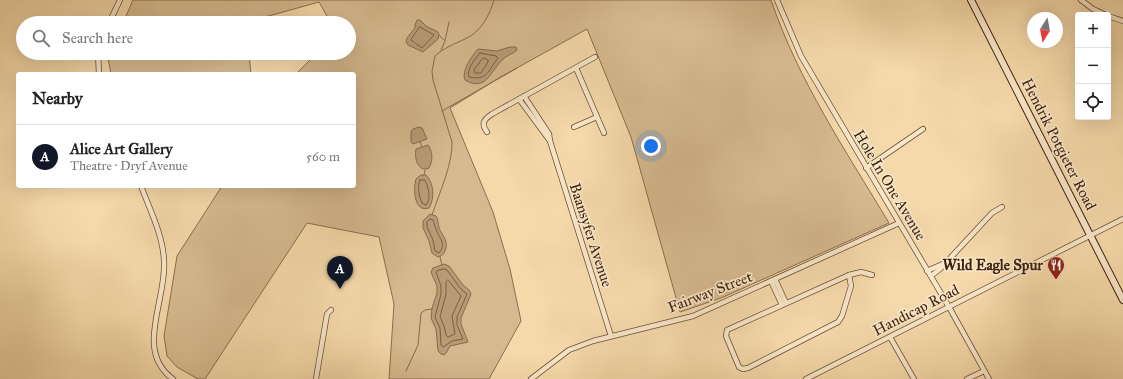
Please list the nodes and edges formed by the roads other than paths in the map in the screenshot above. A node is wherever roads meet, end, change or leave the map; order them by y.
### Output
1 (120, 0) edge
2 (778, 0) edge
3 (971, 0) edge
4 (1081, 0) edge
5 (1101, 12) edge
6 (112, 16) edge
7 (1111, 16) edge
8 (1123, 21) edge
9 (595, 57) dead end
10 (98, 60) edge
11 (576, 68) junction
12 (99, 72) edge
13 (522, 98) junction
14 (597, 117) junction
15 (574, 127) dead end
16 (923, 129) dead end
17 (487, 132) dead end
18 (604, 133) dead end
19 (866, 168) junction
20 (142, 188) edge
21 (1002, 207) dead end
22 (1123, 219) edge
23 (899, 223) junction
24 (1090, 234) junction
25 (944, 263) junction
26 (928, 271) junction
27 (872, 275) dead end
28 (849, 276) junction
29 (931, 276) junction
30 (773, 280) junction
31 (1123, 300) edge
32 (784, 304) junction
33 (949, 307) junction
34 (331, 310) dead end
35 (611, 336) junction
36 (890, 337) junction
37 (984, 371) junction
38 (172, 379) edge
39 (316, 379) edge
40 (531, 379) edge
41 (806, 379) edge
42 (914, 379) edge
43 (967, 379) edge
44 (989, 379) edge

1 - 6 street
2 - 19 street, Hole In One Avenue
3 - 24 main road, Hendrik Potgieter Road
4 - 5 street
7 - 8 street
9 - 11 street
10 - 12 street
11 - 13 street
11 - 14 street
13 - 17 street
13 - 35 street, Baansyfer Avenue
14 - 15 street
14 - 18 street
16 - 19 street
19 - 23 street, Hole In One Avenue
20 - 38 street
21 - 25 street
22 - 24 street, Handicap Road
23 - 26 street, Hole In One Avenue
23 - 30 street, Fairway Street
24 - 31 main road, Hendrik Potgieter Road
24 - 33 street, Handicap Road
25 - 26 street
25 - 29 street
26 - 29 street, Hole In One Avenue
27 - 28 street
28 - 32 street
28 - 32 street
29 - 33 street, Hole In One Avenue
30 - 32 street
30 - 35 street, Fairway Street
33 - 36 street, Handicap Road
33 - 37 street, Hole In One Avenue
34 - 39 street
35 - 40 street, Fairway Street
36 - 41 street, Handicap Road
36 - 42 street
37 - 43 street
37 - 44 street, Hole In One Avenue

